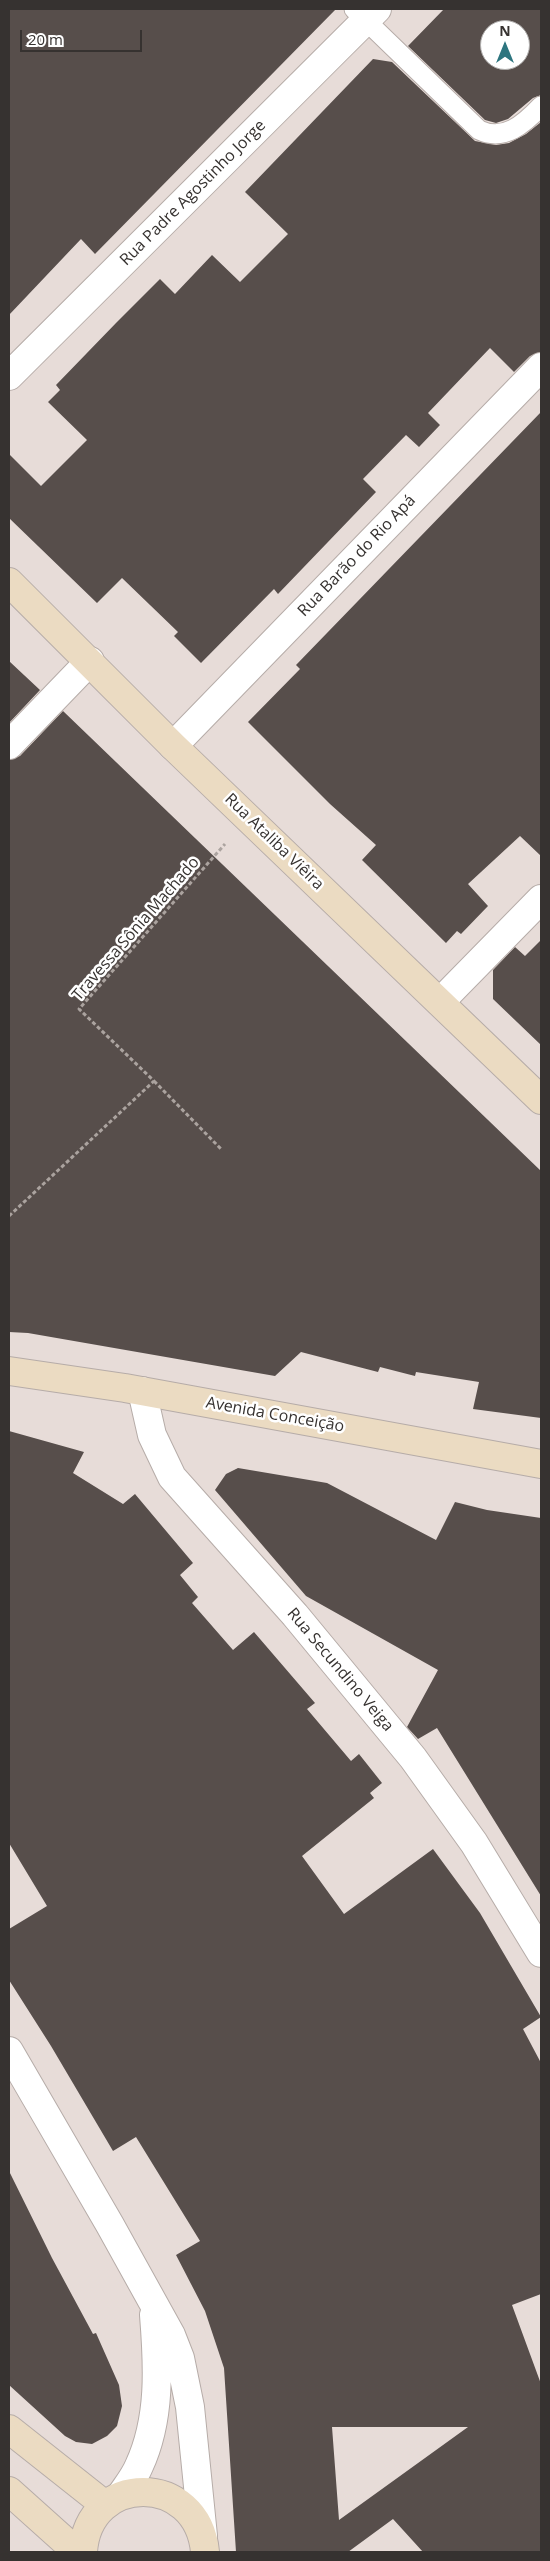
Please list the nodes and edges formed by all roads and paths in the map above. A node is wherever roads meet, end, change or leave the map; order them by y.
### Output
1 (366, 13) edge
2 (541, 106) edge
3 (541, 367) edge
4 (9, 376) edge
5 (9, 582) edge
6 (90, 661) junction
7 (9, 745) edge
8 (173, 746) junction
9 (248, 818) junction
10 (541, 900) edge
11 (441, 1002) junction
12 (154, 1081) junction
13 (541, 1100) edge
14 (222, 1149) dead end
15 (9, 1216) edge
16 (9, 1372) edge
17 (142, 1391) junction
18 (541, 1464) edge
19 (541, 1953) edge
20 (9, 2050) edge
21 (153, 2303) junction
22 (9, 2428) edge
23 (9, 2491) edge
24 (113, 2500) junction
25 (204, 2544) edge
26 (77, 2552) edge
27 (83, 2552) edge

1 - 2 lane
1 - 4 street, Rua Padre Agostinho Jorge
3 - 8 street, Rua Barão do Rio Apá
5 - 6 street, Rua Ataliba Viêira
6 - 7 street
6 - 8 street, Rua Ataliba Viêira
8 - 9 street, Rua Ataliba Viêira
9 - 11 street, Rua Ataliba Viêira
9 - 12 path, Travessa Sônia Machado
10 - 11 street
11 - 13 street, Rua Ataliba Viêira
12 - 14 path
12 - 15 path
16 - 17 street, Avenida Conceição
17 - 18 street, Avenida Conceição
17 - 19 street, Rua Secundino Veiga
20 - 21 street
21 - 24 street
21 - 25 street
22 - 24 street
23 - 26 street
24 - 25 street
24 - 27 street

